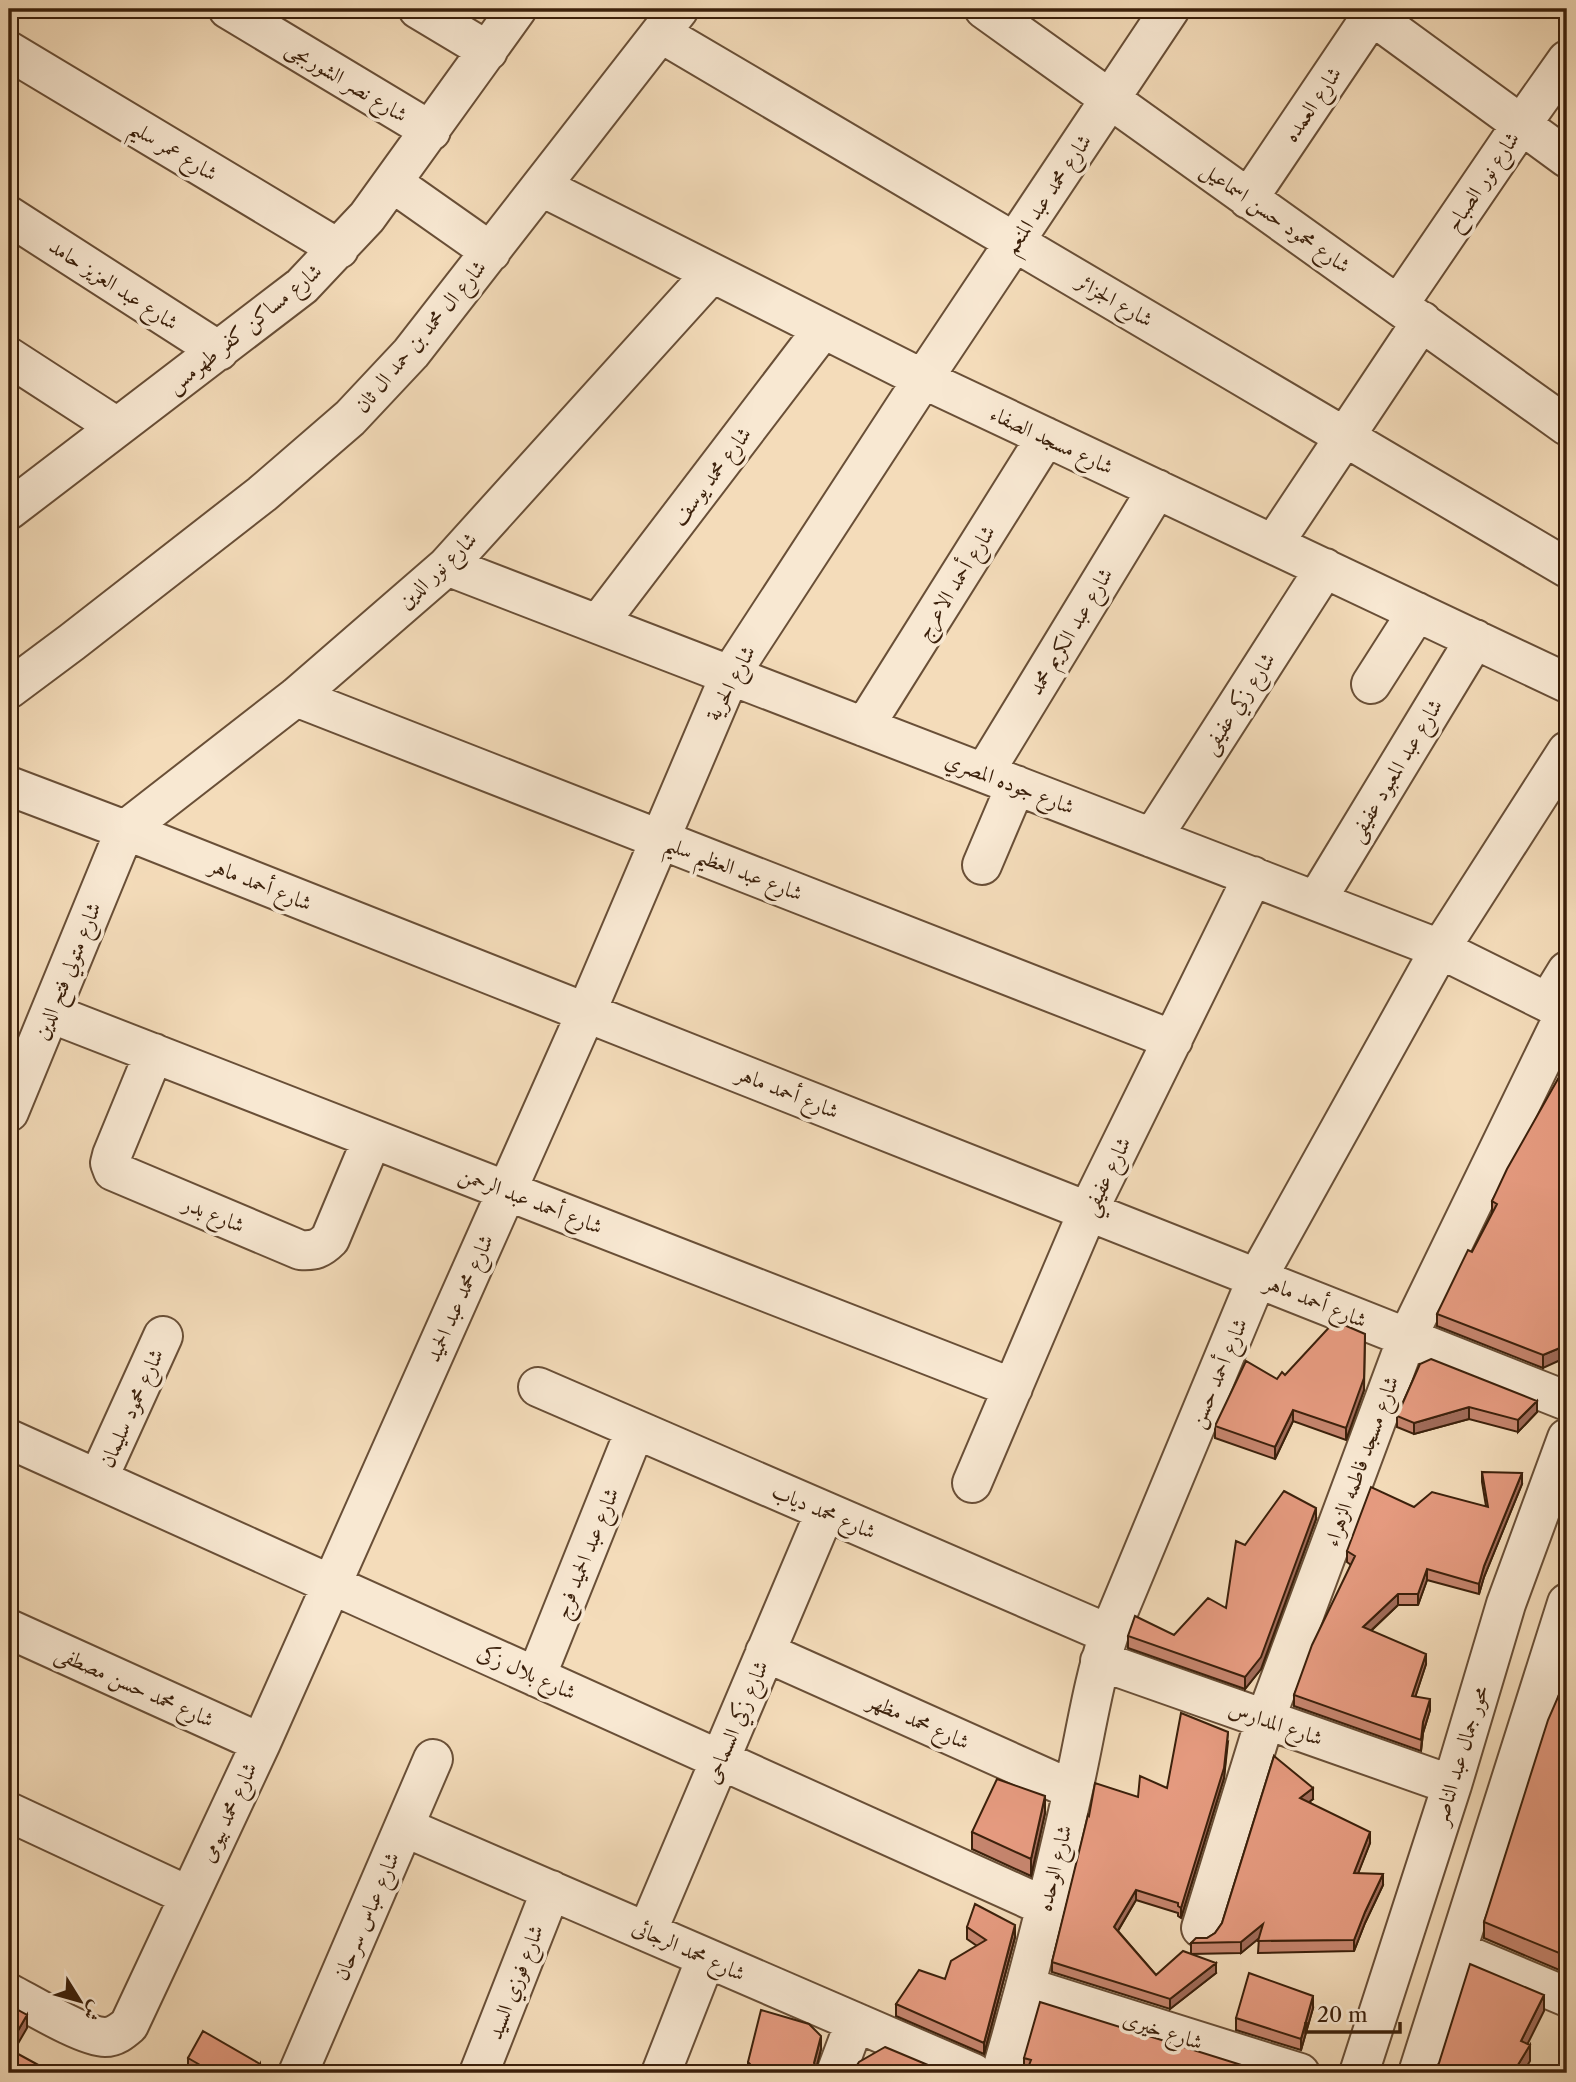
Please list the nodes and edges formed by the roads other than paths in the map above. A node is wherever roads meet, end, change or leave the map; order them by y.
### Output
1 (228, 9) edge
2 (418, 9) edge
3 (517, 9) edge
4 (984, 9) edge
5 (1170, 9) edge
6 (1370, 11) edge
7 (671, 21) edge
8 (9, 51) edge
9 (488, 51) junction
10 (1567, 60) edge
11 (1109, 100) junction
12 (1521, 125) junction
13 (431, 131) junction
14 (1567, 158) edge
15 (393, 183) junction
16 (542, 187) junction
17 (1248, 199) junction
18 (9, 216) edge
19 (1014, 242) junction
20 (339, 249) junction
21 (491, 252) junction
22 (712, 273) junction
23 (1411, 312) junction
24 (823, 329) junction
25 (219, 351) junction
26 (9, 358) edge
27 (923, 379) junction
28 (1567, 425) edge
29 (117, 427) junction
30 (1046, 436) junction
31 (1346, 436) junction
32 (1157, 489) junction
33 (9, 510) edge
34 (1275, 543) junction
35 (447, 566) junction
36 (1325, 568) junction
37 (1567, 568) edge
38 (1416, 612) junction
39 (598, 624) junction
40 (1475, 639) junction
41 (730, 675) junction
42 (1567, 683) edge
43 (1371, 684) dead end
44 (9, 689) edge
45 (296, 697) junction
46 (864, 727) junction
47 (1567, 751) edge
48 (1000, 779) junction
49 (9, 786) edge
50 (125, 830) junction
51 (1152, 838) junction
52 (659, 839) junction
53 (982, 865) dead end
54 (1253, 876) junction
55 (1316, 901) junction
56 (1440, 948) junction
57 (1562, 999) edge
58 (50, 1013) junction
59 (586, 1013) junction
60 (1173, 1040) junction
61 (153, 1054) junction
62 (9, 1112) edge
63 (372, 1139) junction
64 (507, 1191) junction
65 (1088, 1211) junction
66 (1257, 1278) junction
67 (163, 1336) dead end
68 (1407, 1338) junction
69 (538, 1387) dead end
70 (1013, 1388) junction
71 (1567, 1401) edge
72 (635, 1430) junction
73 (1567, 1438) edge
74 (9, 1439) edge
75 (98, 1479) junction
76 (972, 1483) dead end
77 (825, 1512) junction
78 (331, 1584) junction
79 (1506, 1604) junction
80 (1564, 1624) edge
81 (9, 1629) edge
82 (1105, 1648) junction
83 (765, 1652) junction
84 (536, 1676) junction
85 (1265, 1720) junction
86 (261, 1743) junction
87 (433, 1759) dead end
88 (720, 1759) junction
89 (1452, 1785) junction
90 (1073, 1790) junction
91 (9, 1812) edge
92 (404, 1827) junction
93 (551, 1890) junction
94 (189, 1896) junction
95 (1044, 1906) junction
96 (1201, 1928) dead end
97 (647, 1932) junction
98 (1457, 1951) junction
99 (706, 1958) junction
100 (1027, 1987) junction
101 (9, 1993) edge
102 (1567, 1997) edge
103 (855, 2022) junction
104 (298, 2073) edge
105 (479, 2073) edge
106 (661, 2073) edge
107 (836, 2073) edge
108 (973, 2073) edge
109 (1001, 2073) edge
110 (1300, 2073) edge
111 (1359, 2073) edge
112 (1418, 2073) edge

1 - 13 street, شارع نصر الشوربجى
2 - 9 street
3 - 9 street, شارع مساكن كفر طهرمس
4 - 11 street, شارع محمود حسن اسماعيل
5 - 11 street, شارع محمد عبد المنعم
6 - 12 street
6 - 17 street, شارع العمده
7 - 16 street, شارع ال محمد بن حمد ال ثان
7 - 19 street, شارع الجزائر
8 - 20 street, شارع عمر سليم
9 - 13 street, شارع مساكن كفر طهرمس
10 - 12 street, شارع نور الصباح
11 - 17 street, شارع محمود حسن اسماعيل
11 - 19 street, شارع محمد عبد المنعم
12 - 14 street
12 - 23 street, شارع نور الصباح
13 - 15 street, شارع مساكن كفر طهرمس
15 - 20 street, شارع مساكن كفر طهرمس
15 - 21 street
16 - 21 street, شارع ال محمد بن حمد ال ثان
16 - 22 street, شارع مسجد الصفاء
17 - 23 street, شارع محمود حسن اسماعيل
18 - 25 street, شارع عبد العزيز حامد
19 - 27 street, شارع محمد عبد المنعم
19 - 31 street, شارع الجزائر
20 - 25 street, شارع مساكن كفر طهرمس
21 - 44 street, شارع ال محمد بن حمد ال ثان
22 - 24 street, شارع مسجد الصفاء
22 - 35 street, شارع نور الدين
23 - 28 street, شارع محمود حسن اسماعيل
23 - 31 street, شارع نور الصباح
24 - 27 street, شارع مسجد الصفاء
24 - 39 street, شارع محمد يوسف
25 - 29 street, شارع مساكن كفر طهرمس
26 - 29 street
27 - 30 street, شارع مسجد الصفاء
27 - 41 street, شارع الحرية
29 - 33 street, شارع مساكن كفر طهرمس
30 - 32 street, شارع مسجد الصفاء
30 - 46 street, شارع أحمد الاعرج
31 - 34 street, شارع نور الصباح
31 - 37 street, شارع الجزائر
32 - 34 street, شارع مسجد الصفاء
32 - 48 street, شارع عبد الكريم محمد
34 - 36 street, شارع مسجد الصفاء
35 - 39 street, شارع جوده المصري
35 - 45 street, شارع نور الدين
36 - 38 street, شارع مسجد الصفاء
36 - 51 street, شارع زكي عفيفى
38 - 40 street, شارع مسجد الصفاء
38 - 43 street
39 - 41 street, شارع جوده المصري
40 - 42 street, شارع مسجد الصفاء
40 - 55 street, شارع عبد المعبود عفيفى
41 - 46 street, شارع جوده المصري
41 - 52 street, شارع الحرية
45 - 50 street, شارع نور الدين
45 - 52 street, شارع عبد العظيم سليم
46 - 48 street, شارع جوده المصري
47 - 56 street, شارع أحمد حسن
48 - 51 street, شارع جوده المصري
48 - 53 street, شارع عبد الكريم محمد
49 - 50 street, شارع أحمد ماهر
50 - 58 street, شارع متولي فتح الدين
50 - 59 street, شارع أحمد ماهر
51 - 54 street, شارع جوده المصري
52 - 59 street, شارع الحرية
52 - 60 street, شارع عبد العظيم سليم
54 - 55 street, شارع جوده المصري
54 - 60 street, شارع عفيفي
55 - 56 street, شارع جوده المصري
56 - 57 street, شارع جوده المصري
56 - 66 street, شارع أحمد حسن
57 - 68 street, شارع مسجد فاطمه الزهراء
58 - 61 street, شارع أحمد عبد الرحمن
58 - 62 street, شارع متولي فتح الدين
59 - 64 street, شارع محمد عبد الحميد
59 - 65 street, شارع أحمد ماهر
60 - 65 street, شارع عفيفي
61 - 63 street, شارع أحمد عبد الرحمن
61 - 63 street, شارع بدر
63 - 64 street, شارع أحمد عبد الرحمن
64 - 70 street, شارع أحمد عبد الرحمن
64 - 78 street, شارع محمد عبد الحميد
65 - 66 street, شارع أحمد ماهر
65 - 70 street, شارع عفيفي
66 - 68 street, شارع أحمد ماهر
66 - 82 street, شارع أحمد حسن
67 - 75 street, شارع محمود سليمان
68 - 71 street, شارع أحمد ماهر
68 - 85 street, شارع مسجد فاطمه الزهراء
69 - 72 street, شارع محمد دياب
70 - 76 street, شارع عفيفي
72 - 77 street, شارع محمد دياب
72 - 84 street, شارع عبد الحميد فرج
73 - 79 street, محور جمال عبد الناصر
74 - 75 street, شارع بلال زكى
75 - 78 street, شارع بلال زكى
77 - 82 street, شارع محمد دياب
77 - 83 street, شارع زكي السماحى
78 - 84 street, شارع بلال زكى
78 - 86 street, شارع محمد بيومى
79 - 80 street
79 - 89 street, محور جمال عبد الناصر
80 - 98 street
81 - 86 street, شارع محمد حسن مصطفى
82 - 85 street, شارع المدارس
82 - 90 street, شارع الوحده
83 - 88 street, شارع زكي السماحى
83 - 90 street, شارع محمد مظهر
84 - 88 street, شارع بلال زكى
85 - 89 street, شارع المدارس
85 - 96 street, شارع مسجد فاطمه الزهراء
86 - 94 street, شارع محمد بيومى
87 - 92 street, شارع عباس سرحان
88 - 95 street, شارع بلال زكى
88 - 97 street, شارع زكي السماحى
89 - 111 street, محور جمال عبد الناصر
90 - 95 street, شارع الوحده
91 - 94 street
92 - 93 street, شارع محمد الرجائى
92 - 104 street, شارع عباس سرحان
93 - 97 street, شارع محمد الرجائى
93 - 105 street, شارع فوزي السيد
94 - 101 street, شارع محمد بيومى
95 - 100 street, شارع الوحده
97 - 99 street, شارع محمد الرجائى
98 - 102 street
98 - 112 street
99 - 103 street, شارع محمد الرجائى
99 - 106 street
100 - 109 street, شارع الوحده
100 - 110 street, شارع خيرى
103 - 107 street
103 - 108 street, شارع محمد الرجائى

